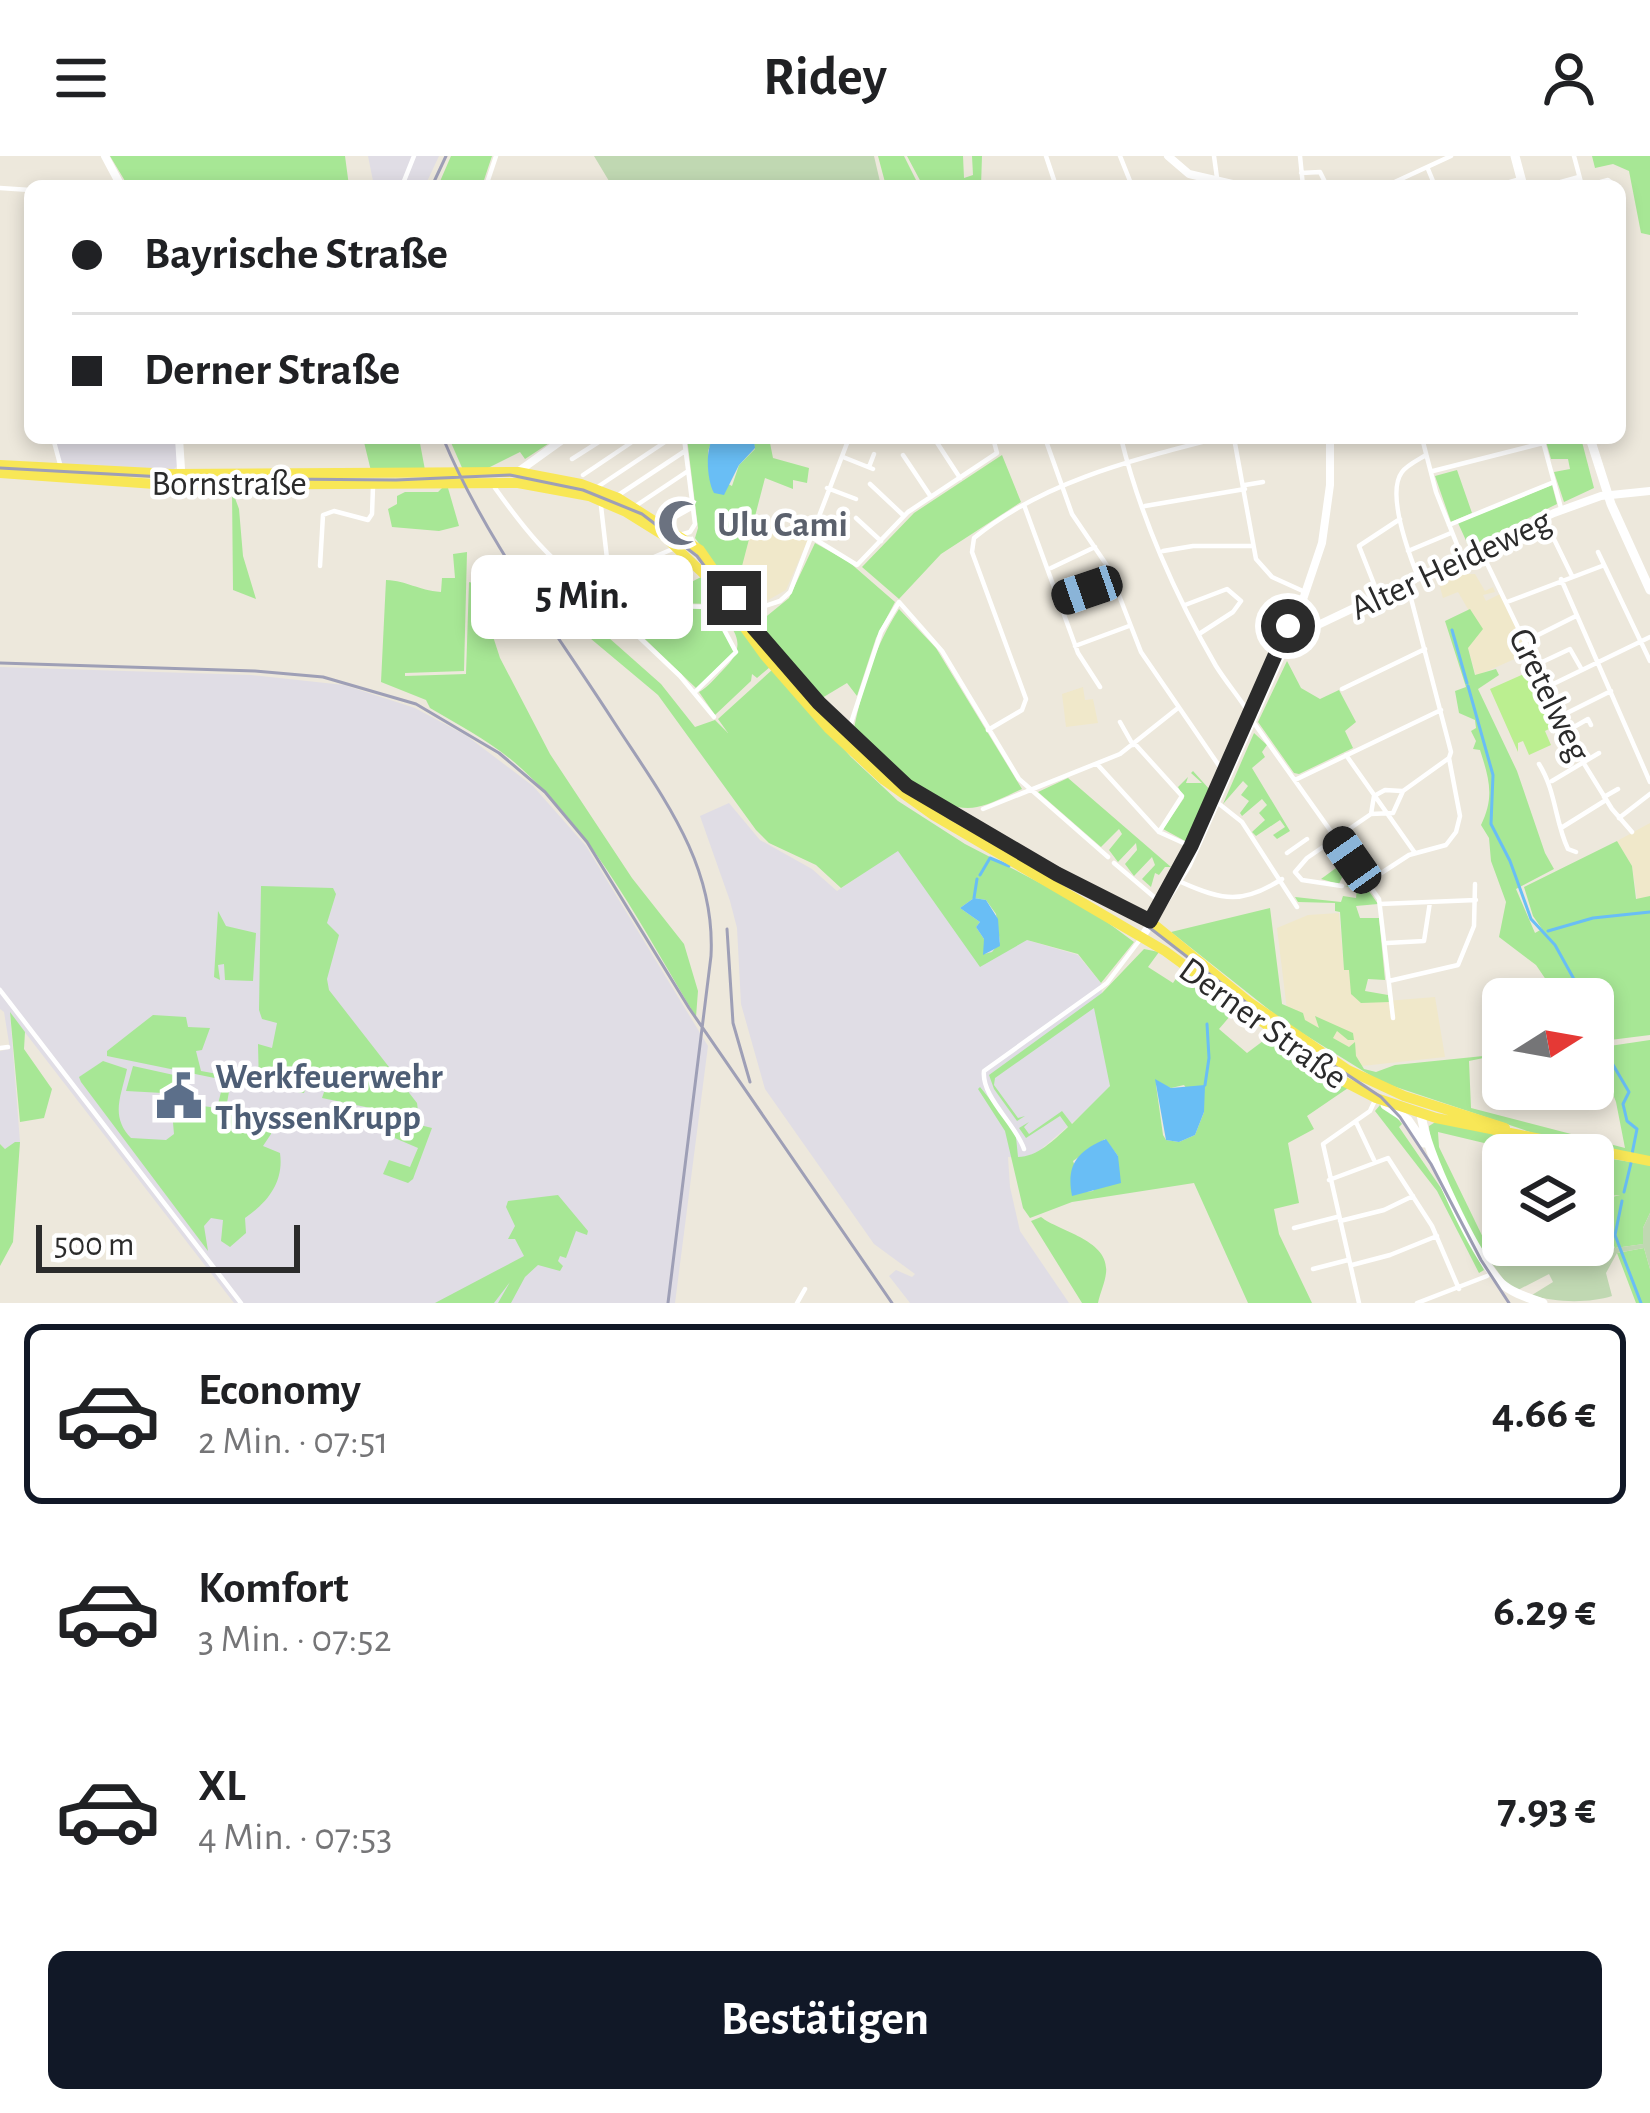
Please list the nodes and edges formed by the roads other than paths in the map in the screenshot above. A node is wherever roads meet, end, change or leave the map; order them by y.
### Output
1 (1168, 156) edge
2 (1214, 156) edge
3 (1300, 156) edge
4 (1450, 156) edge
5 (1574, 156) edge
6 (1427, 166) junction
7 (1301, 173) junction
8 (1547, 175) dead end
9 (1580, 177) junction
10 (1217, 178) junction
11 (1223, 180) edge
12 (1302, 180) edge
13 (1324, 180) edge
14 (1398, 180) edge
15 (1433, 180) edge
16 (1548, 180) edge
17 (1570, 180) edge
18 (1581, 180) edge
19 (54, 444) edge
20 (179, 444) edge
21 (556, 444) edge
22 (596, 444) edge
23 (629, 444) edge
24 (662, 444) edge
25 (684, 444) edge
26 (848, 444) edge
27 (938, 444) edge
28 (995, 444) edge
29 (1047, 444) edge
30 (1123, 444) edge
31 (1194, 444) edge
32 (1235, 444) edge
33 (1330, 444) edge
34 (1423, 444) edge
35 (1533, 444) edge
36 (1543, 444) edge
37 (1592, 444) edge
38 (685, 451) junction
39 (545, 452) junction
40 (874, 454) dead end
41 (903, 455) dead end
42 (1426, 455) junction
43 (843, 457) junction
44 (572, 460) dead end
45 (1127, 461) junction
46 (0, 469) edge
47 (59, 470) junction
48 (688, 471) junction
49 (1430, 471) junction
50 (518, 472) junction
51 (583, 475) dead end
52 (552, 477) junction
53 (960, 478) junction
54 (455, 479) junction
55 (535, 479) junction
56 (1602, 479) junction
57 (182, 480) junction
58 (373, 480) junction
59 (494, 482) junction
60 (1263, 482) dead end
61 (1554, 482) junction
62 (870, 484) dead end
63 (1061, 485) junction
64 (599, 486) dead end
65 (1245, 487) junction
66 (827, 488) junction
67 (1650, 491) edge
68 (620, 494) dead end
69 (1629, 495) junction
70 (931, 497) junction
71 (1608, 497) junction
72 (1593, 498) junction
73 (856, 499) dead end
74 (601, 500) junction
75 (1582, 504) junction
76 (637, 505) dead end
77 (1024, 505) junction
78 (1144, 506) junction
79 (692, 507) junction
80 (1561, 511) junction
81 (904, 516) junction
82 (856, 518) dead end
83 (1400, 519) junction
84 (668, 521) dead end
85 (1618, 521) junction
86 (1449, 529) junction
87 (1552, 535) dead end
88 (812, 538) junction
89 (682, 540) junction
90 (881, 541) junction
91 (1252, 546) junction
92 (1095, 548) junction
93 (1480, 549) junction
94 (1162, 551) junction
95 (1408, 551) junction
96 (1598, 552) dead end
97 (1462, 557) junction
98 (650, 559) junction
99 (320, 566) dead end
100 (1602, 566) junction
101 (1048, 569) junction
102 (609, 576) junction
103 (1572, 576) junction
104 (1418, 578) junction
105 (1561, 579) junction
106 (593, 583) junction
107 (1407, 583) junction
108 (1650, 590) edge
109 (1304, 593) junction
110 (1378, 596) junction
111 (1507, 602) junction
112 (1185, 605) junction
113 (668, 606) junction
114 (744, 613) junction
115 (1576, 616) junction
116 (619, 618) junction
117 (1293, 622) junction
118 (1129, 626) junction
119 (1315, 627) junction
120 (1199, 634) junction
121 (1650, 637) edge
122 (1525, 641) junction
123 (1641, 641) junction
124 (1286, 645) junction
125 (1076, 646) junction
126 (1425, 649) junction
127 (1650, 661) edge
128 (1598, 662) junction
129 (1536, 664) junction
130 (1582, 670) junction
131 (1100, 687) dead end
132 (1547, 687) junction
133 (1342, 689) dead end
134 (1612, 691) junction
135 (694, 693) junction
136 (1178, 708) junction
137 (1441, 710) junction
138 (1561, 716) junction
139 (714, 717) dead end
140 (1251, 718) junction
141 (1120, 722) dead end
142 (851, 724) dead end
143 (1591, 725) dead end
144 (988, 730) junction
145 (1567, 731) junction
146 (1134, 744) junction
147 (1598, 753) dead end
148 (1346, 755) junction
149 (1449, 758) junction
150 (1583, 762) junction
151 (1097, 764) junction
152 (1539, 764) dead end
153 (1647, 766) edge
154 (1226, 774) junction
155 (1295, 780) junction
156 (1550, 782) junction
157 (1650, 782) edge
158 (1618, 789) dead end
159 (1030, 791) junction
160 (1403, 791) junction
161 (1650, 794) edge
162 (1375, 796) junction
163 (1605, 798) junction
164 (1214, 802) junction
165 (983, 809) dead end
166 (1371, 814) junction
167 (1389, 815) junction
168 (1619, 818) junction
169 (1562, 828) junction
170 (1159, 832) junction
171 (1632, 832) dead end
172 (1336, 838) junction
173 (1307, 839) dead end
174 (1298, 845) junction
175 (1191, 846) junction
176 (1576, 852) dead end
177 (1287, 853) dead end
178 (1415, 853) junction
179 (1307, 858) junction
180 (1282, 880) junction
181 (1180, 881) junction
182 (1368, 882) junction
183 (1475, 884) dead end
184 (1342, 886) dead end
185 (1476, 900) junction
186 (1430, 902) junction
187 (1163, 904) junction
188 (1380, 904) junction
189 (1297, 907) dead end
190 (1152, 922) junction
191 (1142, 937) junction
192 (1385, 943) junction
193 (1154, 945) junction
194 (1132, 953) junction
195 (1389, 981) junction
196 (0, 989) edge
197 (1393, 1018) dead end
198 (1376, 1099) junction
199 (1423, 1108) junction
200 (1436, 1118) junction
201 (1356, 1122) junction
202 (1421, 1133) junction
203 (1509, 1134) edge
204 (1516, 1134) edge
205 (1024, 1149) dead end
206 (1375, 1161) junction
207 (1329, 1180) junction
208 (1413, 1196) junction
209 (1338, 1219) junction
210 (1294, 1228) dead end
211 (1437, 1236) junction
212 (1348, 1263) junction
213 (1313, 1269) dead end
214 (1487, 1276) dead end
215 (805, 1289) dead end
216 (1459, 1289) junction
217 (1435, 1300) edge
218 (241, 1303) edge
219 (797, 1303) edge
220 (1357, 1303) edge
221 (1417, 1303) edge
222 (1543, 1303) edge

1 - 10 street
2 - 10 street
3 - 7 street
4 - 6 street
5 - 9 street
6 - 14 street
6 - 15 street
7 - 12 street
7 - 13 street
8 - 16 street
9 - 17 street
9 - 18 street
10 - 11 street
19 - 47 street
20 - 57 street
21 - 39 street
22 - 44 street
23 - 51 street
24 - 64 street
25 - 38 street
26 - 43 street
27 - 53 street
28 - 53 street
29 - 63 street
30 - 45 street
31 - 45 street
32 - 65 street
33 - 109 street
34 - 42 street
35 - 49 street
36 - 61 street
37 - 56 main road
38 - 48 street
38 - 68 street
39 - 50 street
39 - 52 street
39 - 55 street
40 - 43 street
41 - 70 street
42 - 49 street
42 - 83 street
43 - 66 street
45 - 63 street
45 - 78 street
46 - 47 main road, Bornstraße
46 - 57 main road, Bornstraße
47 - 57 main road, Bornstraße
48 - 76 street
48 - 79 street
49 - 86 street
50 - 54 main road, Derner Straße
50 - 55 main road, Derner Straße
52 - 55 main road, Derner Straße
52 - 89 main road, Derner Straße
53 - 70 street
54 - 58 main road, Bornstraße
54 - 59 main road, Derner Straße
55 - 59 main road, Derner Straße
55 - 74 main road, Derner Straße
56 - 71 main road
56 - 72 street
57 - 58 main road, Bornstraße
58 - 99 street
59 - 106 street
60 - 65 street
61 - 80 street
61 - 86 street, Alter Heideweg
62 - 81 street
63 - 77 street
63 - 92 street
65 - 78 street
65 - 91 street
66 - 73 street
66 - 88 street
67 - 69 street
69 - 71 street
69 - 85 street
70 - 81 street
71 - 72 street, Alter Heideweg
71 - 75 street, Alter Heideweg
71 - 85 main road
72 - 75 street, Alter Heideweg
74 - 89 main road, Derner Straße
74 - 102 street
75 - 80 street, Alter Heideweg
77 - 101 street
77 - 144 street
78 - 94 street
79 - 84 street
79 - 89 street
80 - 93 street, Alter Heideweg
81 - 90 street
82 - 90 street
83 - 95 street
83 - 110 street
85 - 108 main road
86 - 95 street, Alter Heideweg
86 - 97 street
87 - 103 street
88 - 90 street
88 - 114 street
89 - 98 street
89 - 114 main road, Derner Straße
89 - 191 main road, Derner Straße
91 - 94 street
91 - 109 street
92 - 101 street
92 - 118 street
93 - 97 street, Alter Heideweg
93 - 111 street, Gretelweg
94 - 112 street
95 - 104 street
96 - 100 street
97 - 104 street, Alter Heideweg
98 - 102 street
98 - 113 street
100 - 103 street
100 - 123 street
101 - 125 street
102 - 106 street
103 - 105 street
104 - 107 street, Alter Heideweg
105 - 111 street
105 - 115 street
106 - 116 street
107 - 110 street, Alter Heideweg
107 - 126 street
109 - 117 street
110 - 119 street, Alter Heideweg
111 - 122 street, Gretelweg
112 - 120 street
112 - 120 street
113 - 116 street
113 - 135 street
114 - 190 main road, Derner Straße
115 - 122 street
115 - 128 street
116 - 135 street
117 - 119 street, Alter Heideweg
117 - 124 street
117 - 140 street
118 - 125 street
118 - 136 street
119 - 124 street
120 - 140 street
121 - 123 street
122 - 129 street, Gretelweg
123 - 127 street
123 - 128 street
124 - 140 street
125 - 131 street
126 - 133 street
126 - 137 street
128 - 130 street
128 - 134 street
129 - 130 street
129 - 132 street, Gretelweg
130 - 132 street
132 - 138 street, Gretelweg
134 - 138 street
134 - 153 street
135 - 139 street
136 - 146 street
136 - 154 street
137 - 148 street
137 - 149 street
138 - 145 street, Gretelweg
140 - 154 street
140 - 155 street
141 - 146 street
142 - 144 street
143 - 145 street
144 - 159 street
145 - 150 street, Gretelweg
146 - 151 street
146 - 170 street
147 - 150 street
148 - 155 street
148 - 162 street
149 - 160 street
149 - 178 street
150 - 156 street
150 - 163 street, Gretelweg
151 - 159 street
151 - 170 street
152 - 156 street
153 - 157 street
154 - 164 street
155 - 172 street
156 - 169 street
158 - 163 street
159 - 165 street
159 - 187 street
160 - 162 street
160 - 167 street
161 - 168 street
162 - 166 street
162 - 167 street
163 - 168 street, Gretelweg
163 - 169 street
164 - 175 street
164 - 180 street
164 - 181 street
166 - 167 street
166 - 172 street
167 - 178 street
168 - 171 street, Gretelweg
169 - 176 street
170 - 175 street
172 - 179 street
172 - 182 street
173 - 174 street
174 - 177 street
174 - 179 street
175 - 187 street
178 - 182 street
179 - 184 street
180 - 181 street
180 - 189 street
181 - 187 street
182 - 188 street
183 - 185 street
185 - 186 street
185 - 195 street
186 - 188 street
186 - 192 street
187 - 190 street
188 - 192 street
190 - 191 street
190 - 199 main road, Derner Straße
191 - 193 main road, Derner Straße
191 - 194 street
192 - 195 street
193 - 194 street
193 - 198 main road, Derner Straße
194 - 205 street
195 - 197 street
196 - 218 street
198 - 199 main road, Derner Straße
198 - 201 street
198 - 202 main road
199 - 200 main road
199 - 202 main road
199 - 204 main road
200 - 202 main road
200 - 203 main road
201 - 206 street
201 - 207 street
202 - 222 main road
206 - 207 street
206 - 208 street
207 - 209 street
208 - 209 street
208 - 211 street
209 - 210 street
209 - 212 street
211 - 212 street
211 - 216 street
212 - 213 street
212 - 220 street
214 - 216 street
215 - 219 street
216 - 217 street
217 - 221 street

